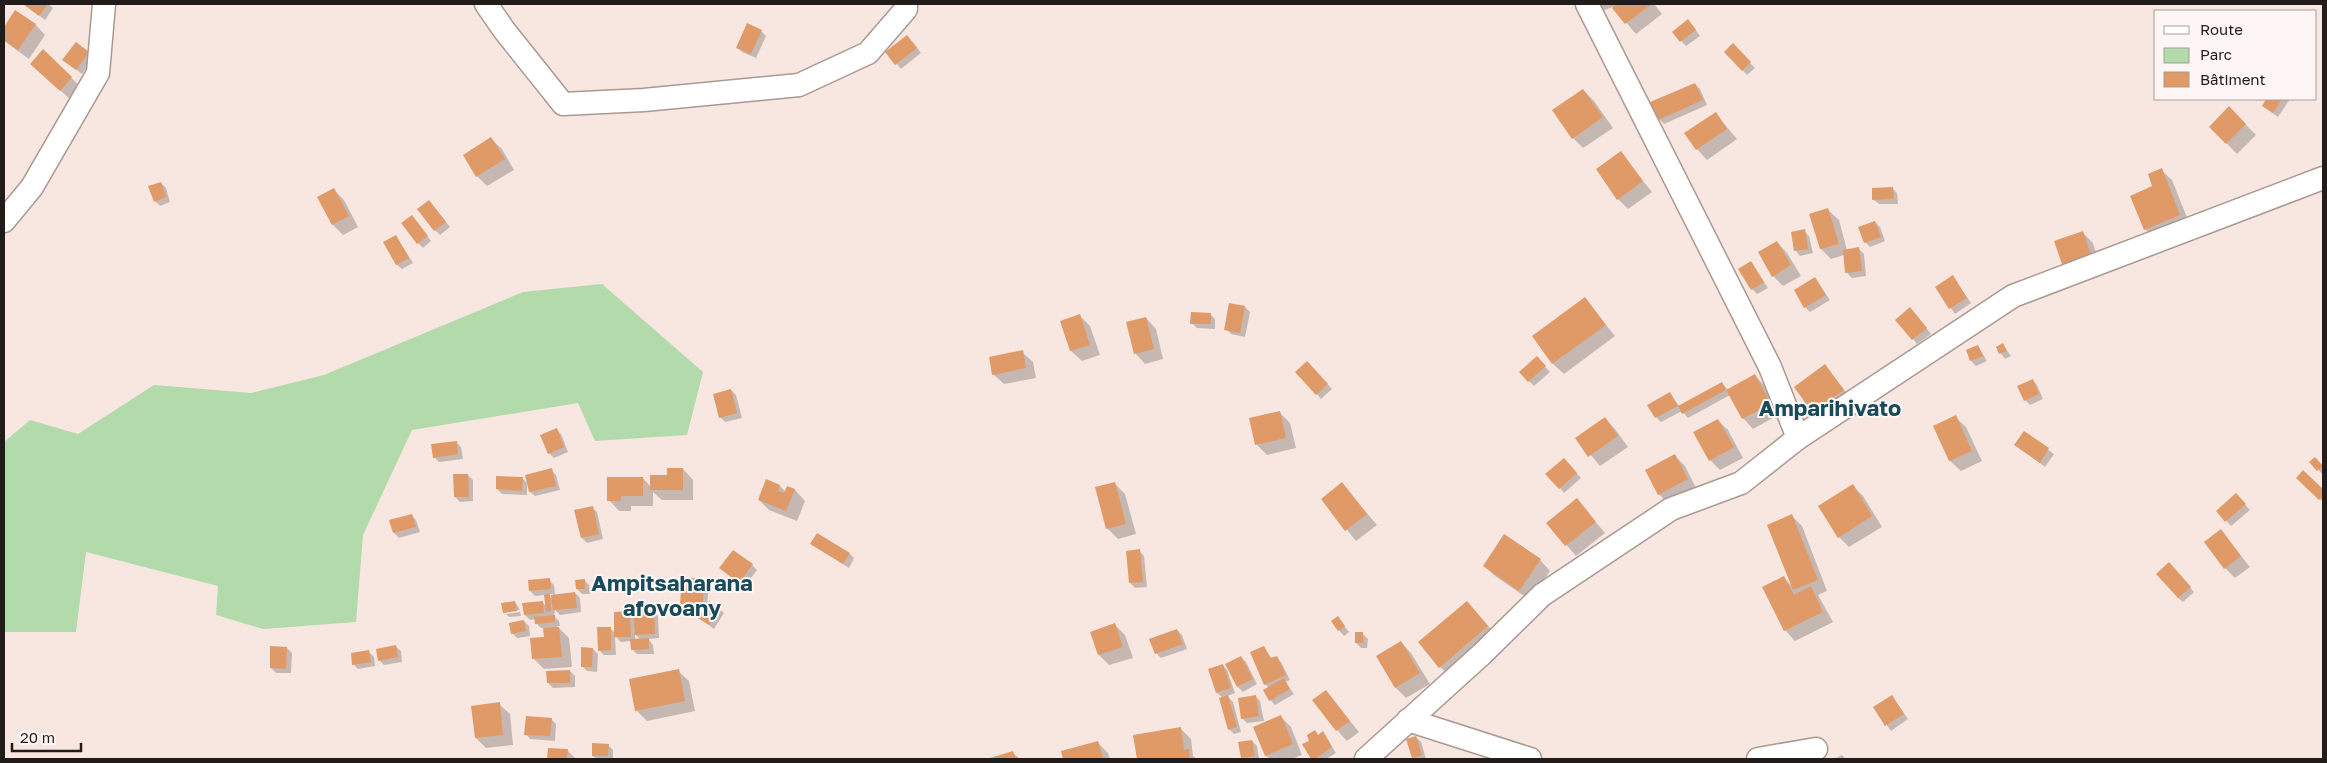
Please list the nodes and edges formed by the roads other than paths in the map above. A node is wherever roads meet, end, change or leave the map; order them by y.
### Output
1 (104, 4) edge
2 (486, 4) edge
3 (906, 4) edge
4 (1587, 4) edge
5 (2323, 178) edge
6 (4, 221) edge
7 (1798, 438) junction
8 (1408, 720) junction
9 (1816, 749) dead end
10 (1366, 759) edge
11 (1530, 759) edge
12 (1758, 759) edge

1 - 6 street
2 - 3 street
4 - 7 street
5 - 7 street
7 - 8 street
8 - 10 street
8 - 11 street
9 - 12 street

